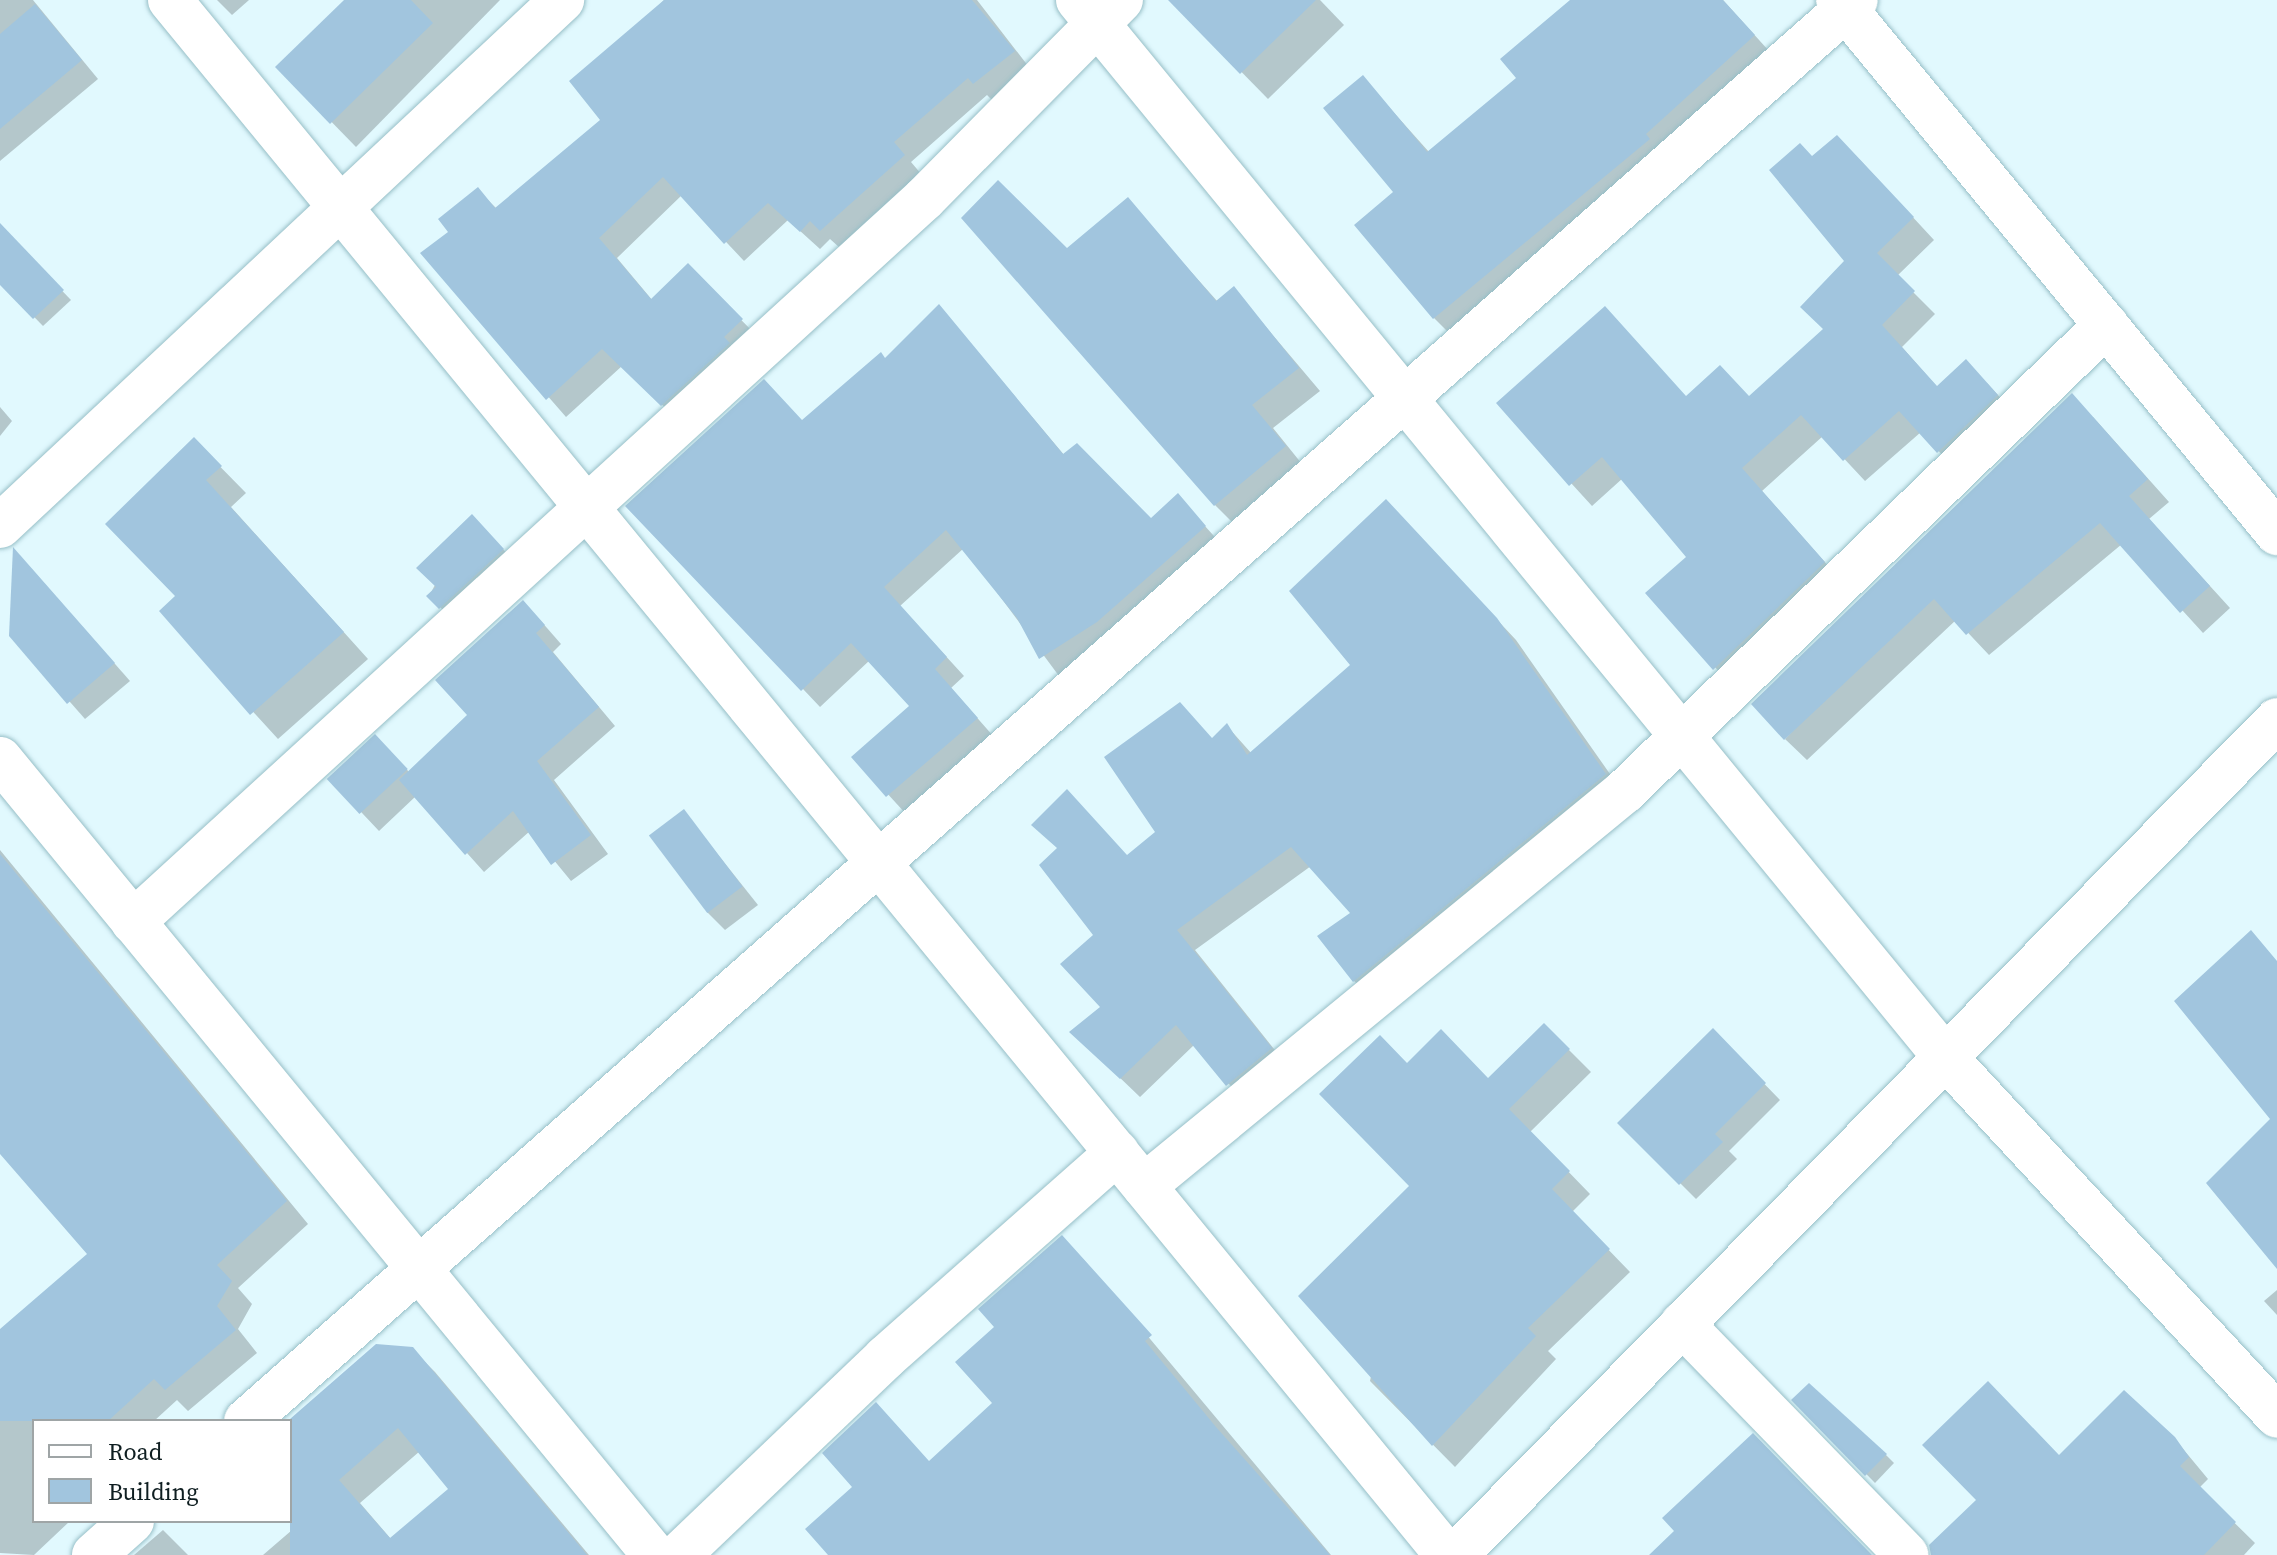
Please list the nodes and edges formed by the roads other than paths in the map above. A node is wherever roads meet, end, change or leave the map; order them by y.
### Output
1 (170, 0) edge
2 (562, 0) edge
3 (1847, 3) edge
4 (1099, 8) edge
5 (341, 207) junction
6 (2106, 325) junction
7 (1404, 399) junction
8 (589, 511) junction
9 (0, 526) edge
10 (2277, 533) edge
11 (2277, 720) edge
12 (1682, 736) junction
13 (0, 759) edge
14 (879, 863) junction
15 (133, 922) junction
16 (1945, 1057) junction
17 (1117, 1153) junction
18 (1144, 1186) junction
19 (418, 1268) junction
20 (1682, 1324) junction
21 (2277, 1416) edge
22 (248, 1419) edge
23 (130, 1523) edge
24 (94, 1555) edge
25 (654, 1555) edge
26 (679, 1555) edge
27 (1447, 1555) edge
28 (1456, 1555) edge
29 (1907, 1555) edge

1 - 5 street
2 - 5 street
3 - 6 street
3 - 7 street
4 - 7 street
4 - 8 street
5 - 8 street
5 - 9 street
6 - 10 street
6 - 12 street
7 - 12 street
7 - 14 street
8 - 14 street
8 - 15 street
11 - 16 street
12 - 16 street
12 - 18 street
13 - 15 street
14 - 17 street
14 - 19 street
15 - 19 street
16 - 20 street
16 - 21 street
17 - 18 street
17 - 26 street
18 - 27 street
19 - 22 street
19 - 25 street
20 - 28 street
20 - 29 street
23 - 24 street

